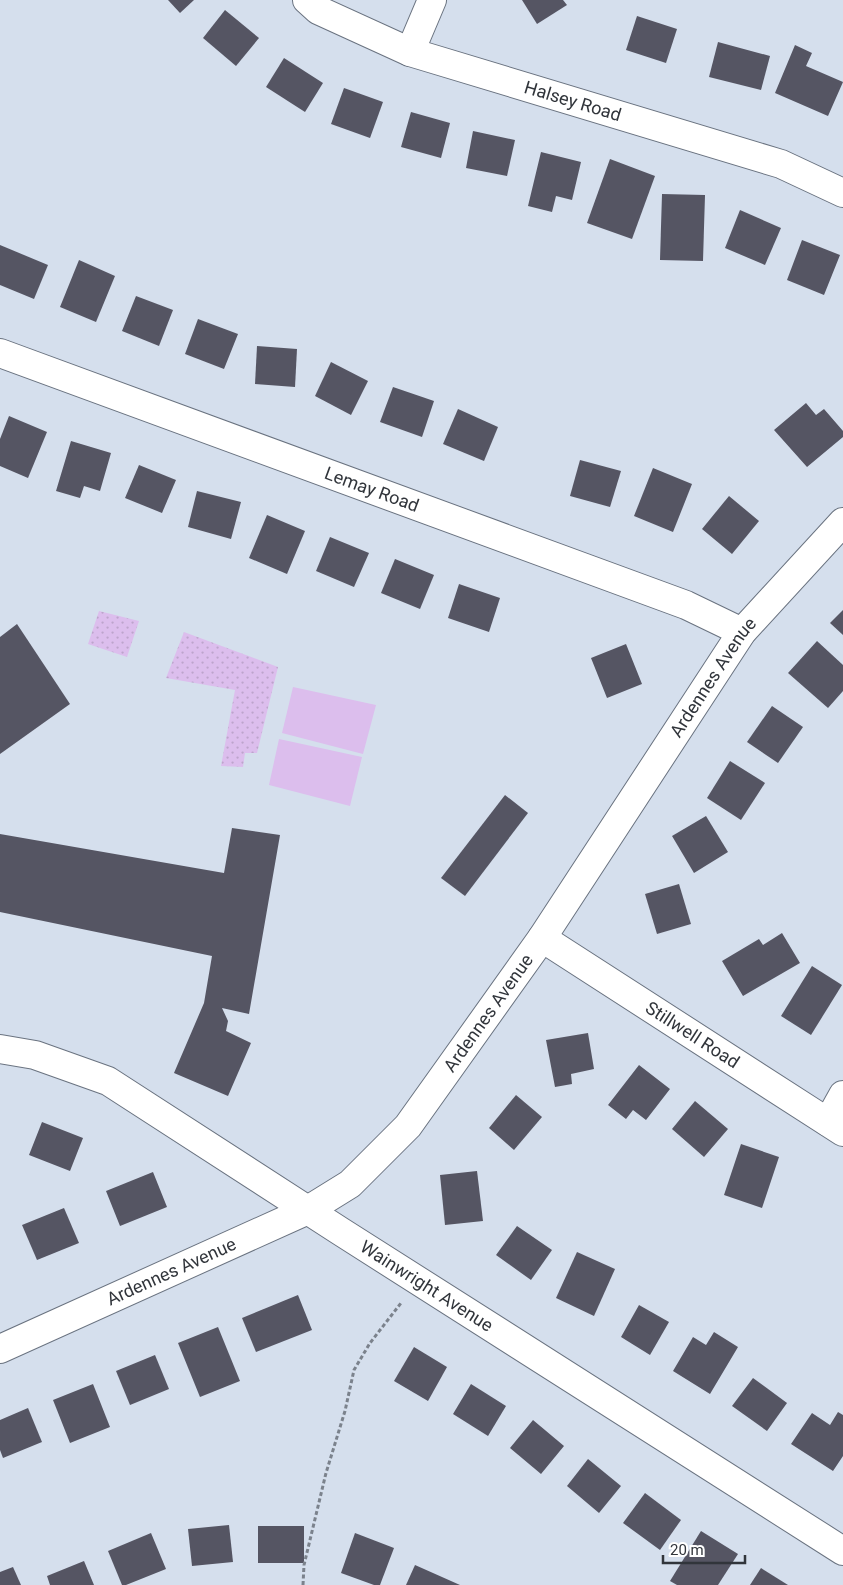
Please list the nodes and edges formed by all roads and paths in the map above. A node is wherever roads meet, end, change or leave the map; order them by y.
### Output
1 (307, 0) edge
2 (432, 0) edge
3 (410, 52) junction
4 (843, 193) edge
5 (0, 353) edge
6 (843, 522) edge
7 (742, 632) junction
8 (542, 938) junction
9 (0, 1049) edge
10 (843, 1095) edge
11 (835, 1127) edge
12 (308, 1210) junction
13 (418, 1281) junction
14 (0, 1349) edge
15 (843, 1552) edge
16 (303, 1585) edge

1 - 3 street, Halsey Road
2 - 3 street
3 - 4 street, Halsey Road
5 - 7 street, Lemay Road
6 - 7 street, Ardennes Avenue
7 - 8 street, Ardennes Avenue
8 - 11 street, Stillwell Road
8 - 12 street, Ardennes Avenue
9 - 12 street, Wainwright Avenue
10 - 11 street
12 - 13 street, Wainwright Avenue
12 - 14 street, Ardennes Avenue
13 - 15 street, Wainwright Avenue
13 - 16 path

